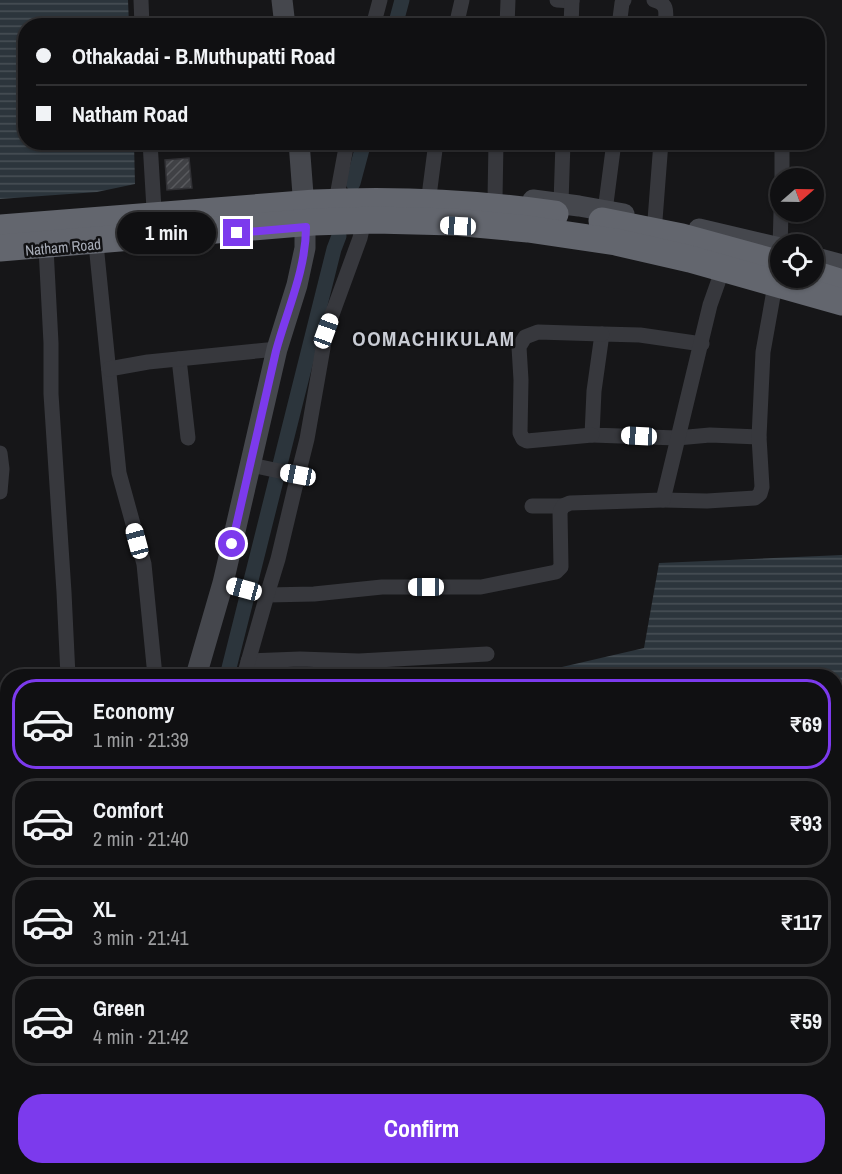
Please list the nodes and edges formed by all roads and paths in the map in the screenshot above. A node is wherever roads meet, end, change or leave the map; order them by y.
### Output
1 (141, 0) edge
2 (282, 0) edge
3 (380, 0) edge
4 (462, 0) edge
5 (508, 0) edge
6 (567, 0) edge
7 (624, 0) edge
8 (654, 0) edge
9 (142, 18) edge
10 (284, 18) edge
11 (375, 18) edge
12 (458, 18) edge
13 (507, 18) edge
14 (570, 18) edge
15 (620, 18) edge
16 (666, 18) edge
17 (150, 150) edge
18 (299, 150) edge
19 (346, 150) edge
20 (435, 150) edge
21 (496, 150) edge
22 (563, 150) edge
23 (613, 150) edge
24 (660, 150) edge
25 (782, 150) edge
26 (782, 168) edge
27 (337, 196) junction
28 (429, 196) junction
29 (303, 197) junction
30 (495, 199) junction
31 (561, 203) junction
32 (154, 209) junction
33 (605, 211) junction
34 (655, 220) junction
35 (0, 222) edge
36 (363, 225) junction
37 (306, 227) junction
38 (0, 228) edge
39 (96, 244) junction
40 (770, 246) edge
41 (0, 248) edge
42 (46, 248) junction
43 (0, 252) edge
44 (824, 260) edge
45 (842, 265) edge
46 (722, 271) junction
47 (770, 272) edge
48 (770, 274) edge
49 (824, 277) edge
50 (842, 283) edge
51 (775, 288) edge
52 (808, 288) edge
53 (842, 303) edge
54 (602, 334) junction
55 (702, 344) junction
56 (277, 349) junction
57 (179, 359) junction
58 (109, 369) junction
59 (592, 435) junction
60 (759, 437) junction
61 (188, 438) dead end
62 (677, 438) junction
63 (0, 453) edge
64 (251, 465) junction
65 (286, 472) junction
66 (0, 492) edge
67 (663, 500) junction
68 (532, 506) dead end
69 (563, 506) junction
70 (247, 589) junction
71 (487, 654) dead end
72 (248, 661) junction
73 (68, 669) edge
74 (154, 669) edge
75 (200, 669) edge
76 (246, 669) edge

1 - 9 street
2 - 10 main road
3 - 11 street
4 - 12 street
5 - 13 street
6 - 14 street
7 - 15 street
8 - 16 street
17 - 32 street
18 - 29 main road
19 - 27 street
20 - 28 street
21 - 30 street
22 - 31 street
23 - 33 street
24 - 34 street
25 - 26 street
27 - 28 main road, Natham Road
27 - 29 main road, Natham Road
28 - 30 main road, Natham Road
29 - 32 main road, Natham Road
29 - 37 main road
30 - 31 main road, Natham Road
31 - 33 main road, Natham Road
32 - 35 main road, Natham Road
33 - 34 main road, Natham Road
34 - 40 main road, Natham Road
36 - 37 main road, Natham Road
36 - 46 main road, Natham Road
36 - 65 street
37 - 39 main road, Natham Road
37 - 56 main road
38 - 47 highway, bridge
39 - 42 main road, Natham Road
39 - 58 street
41 - 53 highway, bridge
42 - 43 main road, Natham Road
42 - 73 street
44 - 45 main road
46 - 48 main road, Natham Road
46 - 55 street
49 - 50 highway
51 - 60 street
52 - 53 main road, Natham Road
54 - 55 street
54 - 59 street
54 - 59 street
55 - 62 street
56 - 57 street
56 - 64 main road
57 - 58 street
57 - 61 street
58 - 74 street
59 - 62 street
60 - 62 street
60 - 67 street
62 - 67 street
63 - 66 street
64 - 65 street
64 - 70 main road
65 - 70 street
67 - 69 street
68 - 69 street
69 - 70 street
70 - 72 street
70 - 75 main road
71 - 72 street
72 - 76 street

